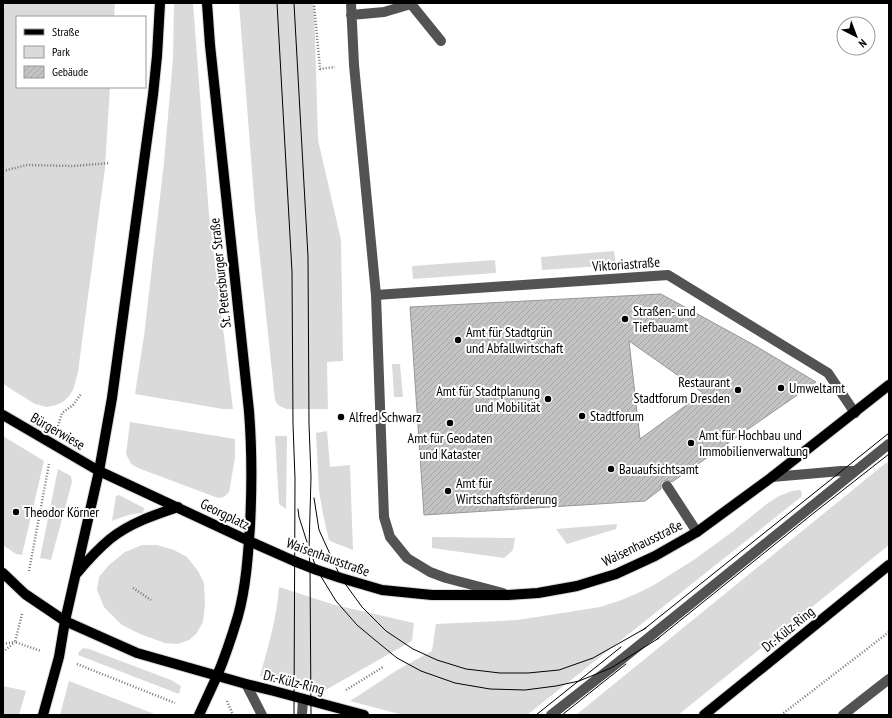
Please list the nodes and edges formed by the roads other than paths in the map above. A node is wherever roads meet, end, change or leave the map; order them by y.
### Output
1 (160, 3) edge
2 (207, 3) edge
3 (350, 3) edge
4 (411, 4) edge
5 (351, 15) junction
6 (441, 41) dead end
7 (376, 295) junction
8 (889, 385) edge
9 (855, 413) junction
10 (3, 416) edge
11 (889, 444) edge
12 (99, 471) junction
13 (855, 471) junction
14 (772, 477) junction
15 (667, 486) dead end
16 (178, 507) junction
17 (697, 532) junction
18 (249, 541) junction
19 (889, 565) edge
20 (3, 573) edge
21 (75, 574) junction
22 (508, 595) junction
23 (65, 621) junction
24 (217, 675) junction
25 (889, 679) edge
26 (246, 684) junction
27 (303, 699) junction
28 (43, 715) edge
29 (199, 715) edge
30 (262, 715) edge
31 (302, 715) edge
32 (364, 715) edge
33 (551, 715) edge
34 (704, 715) edge
35 (843, 715) edge

1 - 12 main road
2 - 18 main road, St. Petersburger Straße
3 - 5 street
4 - 5 street
4 - 6 street
5 - 7 street
7 - 9 street, Viktoriastraße
7 - 22 street
8 - 9 main road, Waisenhausstraße
9 - 14 main road, Waisenhausstraße
10 - 12 main road, Bürgerwiese
11 - 13 street
12 - 16 main road, Georgplatz
12 - 21 main road
13 - 14 street
13 - 33 street
14 - 17 main road, Waisenhausstraße
15 - 17 street
16 - 18 main road, Georgplatz
16 - 21 main road
17 - 22 main road, Waisenhausstraße
18 - 22 main road, Waisenhausstraße
18 - 24 main road, Georgplatz
19 - 34 main road, Dr.-Külz-Ring
20 - 23 main road
21 - 23 main road
23 - 24 main road
23 - 28 main road
24 - 26 main road, Dr.-Külz-Ring
24 - 29 main road
25 - 35 street
26 - 27 main road, Dr.-Külz-Ring
26 - 30 street
27 - 31 street
27 - 32 main road, Dr.-Külz-Ring

